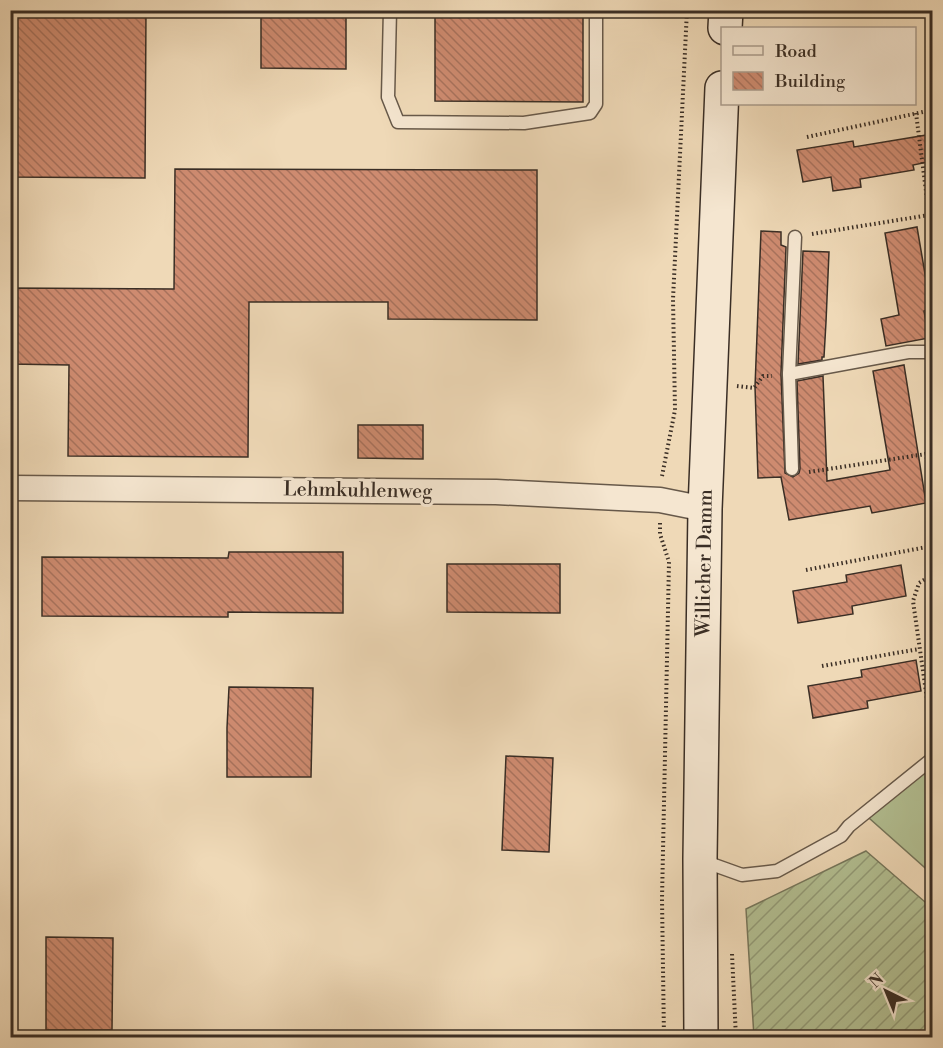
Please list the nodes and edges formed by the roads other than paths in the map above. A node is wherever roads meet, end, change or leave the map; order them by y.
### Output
1 (390, 10) edge
2 (596, 10) edge
3 (726, 10) edge
4 (725, 27) edge
5 (722, 105) edge
6 (795, 237) road end
7 (933, 352) edge
8 (789, 374) junction
9 (792, 469) road end
10 (10, 488) edge
11 (705, 509) junction
12 (933, 759) edge
13 (700, 859) junction
14 (701, 1038) edge

1 - 2 lane
3 - 4 main road
5 - 11 main road, Willicher Damm
6 - 8 lane
7 - 8 lane
8 - 9 lane
10 - 11 street, Lehmkuhlenweg
11 - 13 main road, Willicher Damm
12 - 13 lane
13 - 14 main road, Willicher Damm

